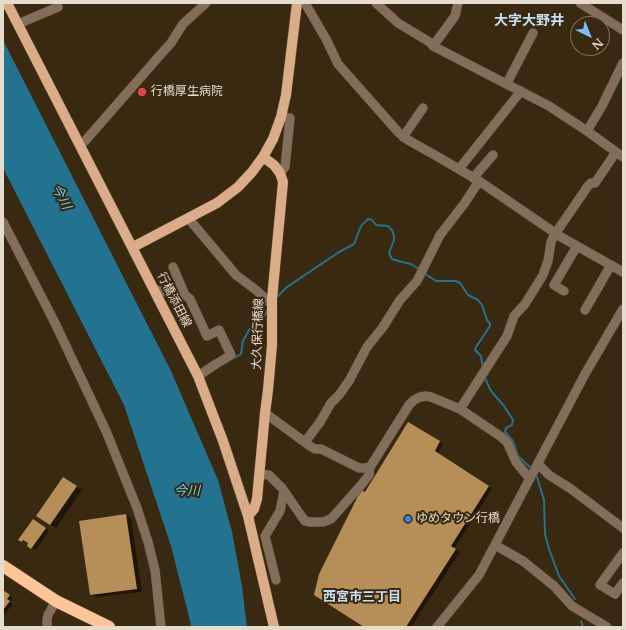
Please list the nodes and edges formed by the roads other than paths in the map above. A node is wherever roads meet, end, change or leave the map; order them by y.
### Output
1 (7, 3) edge
2 (206, 3) edge
3 (297, 3) edge
4 (305, 3) edge
5 (376, 3) edge
6 (458, 3) edge
7 (580, 3) edge
8 (52, 6) edge
9 (18, 24) junction
10 (623, 30) edge
11 (533, 33) dead end
12 (433, 46) junction
13 (623, 63) edge
14 (507, 84) junction
15 (521, 91) junction
16 (423, 108) dead end
17 (281, 117) junction
18 (587, 131) junction
19 (403, 137) junction
20 (80, 144) junction
21 (620, 154) edge
22 (493, 155) dead end
23 (263, 157) junction
24 (459, 169) junction
25 (280, 173) junction
26 (476, 180) junction
27 (189, 219) junction
28 (3, 222) edge
29 (555, 234) junction
30 (577, 246) junction
31 (132, 247) junction
32 (611, 265) junction
33 (173, 267) dead end
34 (623, 272) edge
35 (154, 290) junction
36 (564, 291) dead end
37 (185, 295) junction
38 (272, 299) junction
39 (623, 309) edge
40 (585, 310) dead end
41 (620, 321) edge
42 (198, 376) junction
43 (460, 408) junction
44 (265, 413) junction
45 (305, 442) junction
46 (538, 464) junction
47 (370, 467) junction
48 (259, 474) junction
49 (530, 479) junction
50 (284, 491) junction
51 (248, 516) junction
52 (621, 523) edge
53 (495, 545) junction
54 (622, 558) edge
55 (3, 566) edge
56 (276, 580) dead end
57 (623, 583) edge
58 (56, 601) junction
59 (48, 627) edge
60 (110, 627) edge
61 (162, 627) edge
62 (274, 627) edge
63 (436, 627) edge
64 (606, 627) edge

1 - 9 main road, 行橋添田線
2 - 20 street
3 - 17 main road
4 - 19 street
5 - 12 street
6 - 12 street
7 - 10 street
8 - 9 street
9 - 20 main road, 行橋添田線
11 - 14 street
12 - 14 street
13 - 18 street
14 - 15 street
15 - 18 street
15 - 24 street
16 - 19 street
17 - 23 main road
17 - 25 street
18 - 21 street
19 - 24 street
20 - 31 main road, 行橋添田線
21 - 29 street
22 - 26 street
23 - 25 main road
23 - 27 main road
24 - 26 street
25 - 38 main road, 大久保行橋線
26 - 29 street
26 - 45 street
27 - 31 main road
27 - 38 street
28 - 61 street
29 - 30 street
29 - 43 street
30 - 32 street
30 - 36 street
31 - 35 main road, 行橋添田線
32 - 34 street
32 - 40 street
33 - 37 street
35 - 37 street
35 - 42 main road, 行橋添田線
37 - 42 street
38 - 44 main road, 大久保行橋線
39 - 41 street
41 - 46 street
42 - 51 main road, 行橋添田線
43 - 47 street
43 - 49 street
44 - 45 street
44 - 48 main road, 大久保行橋線
45 - 47 street
46 - 49 street
46 - 52 street
47 - 50 street
48 - 50 street
48 - 51 main road, 大久保行橋線
49 - 53 street
50 - 56 street
51 - 62 main road, 行橋添田線
53 - 63 street
53 - 64 street
54 - 57 street
55 - 58 highway
58 - 59 street
58 - 60 highway

